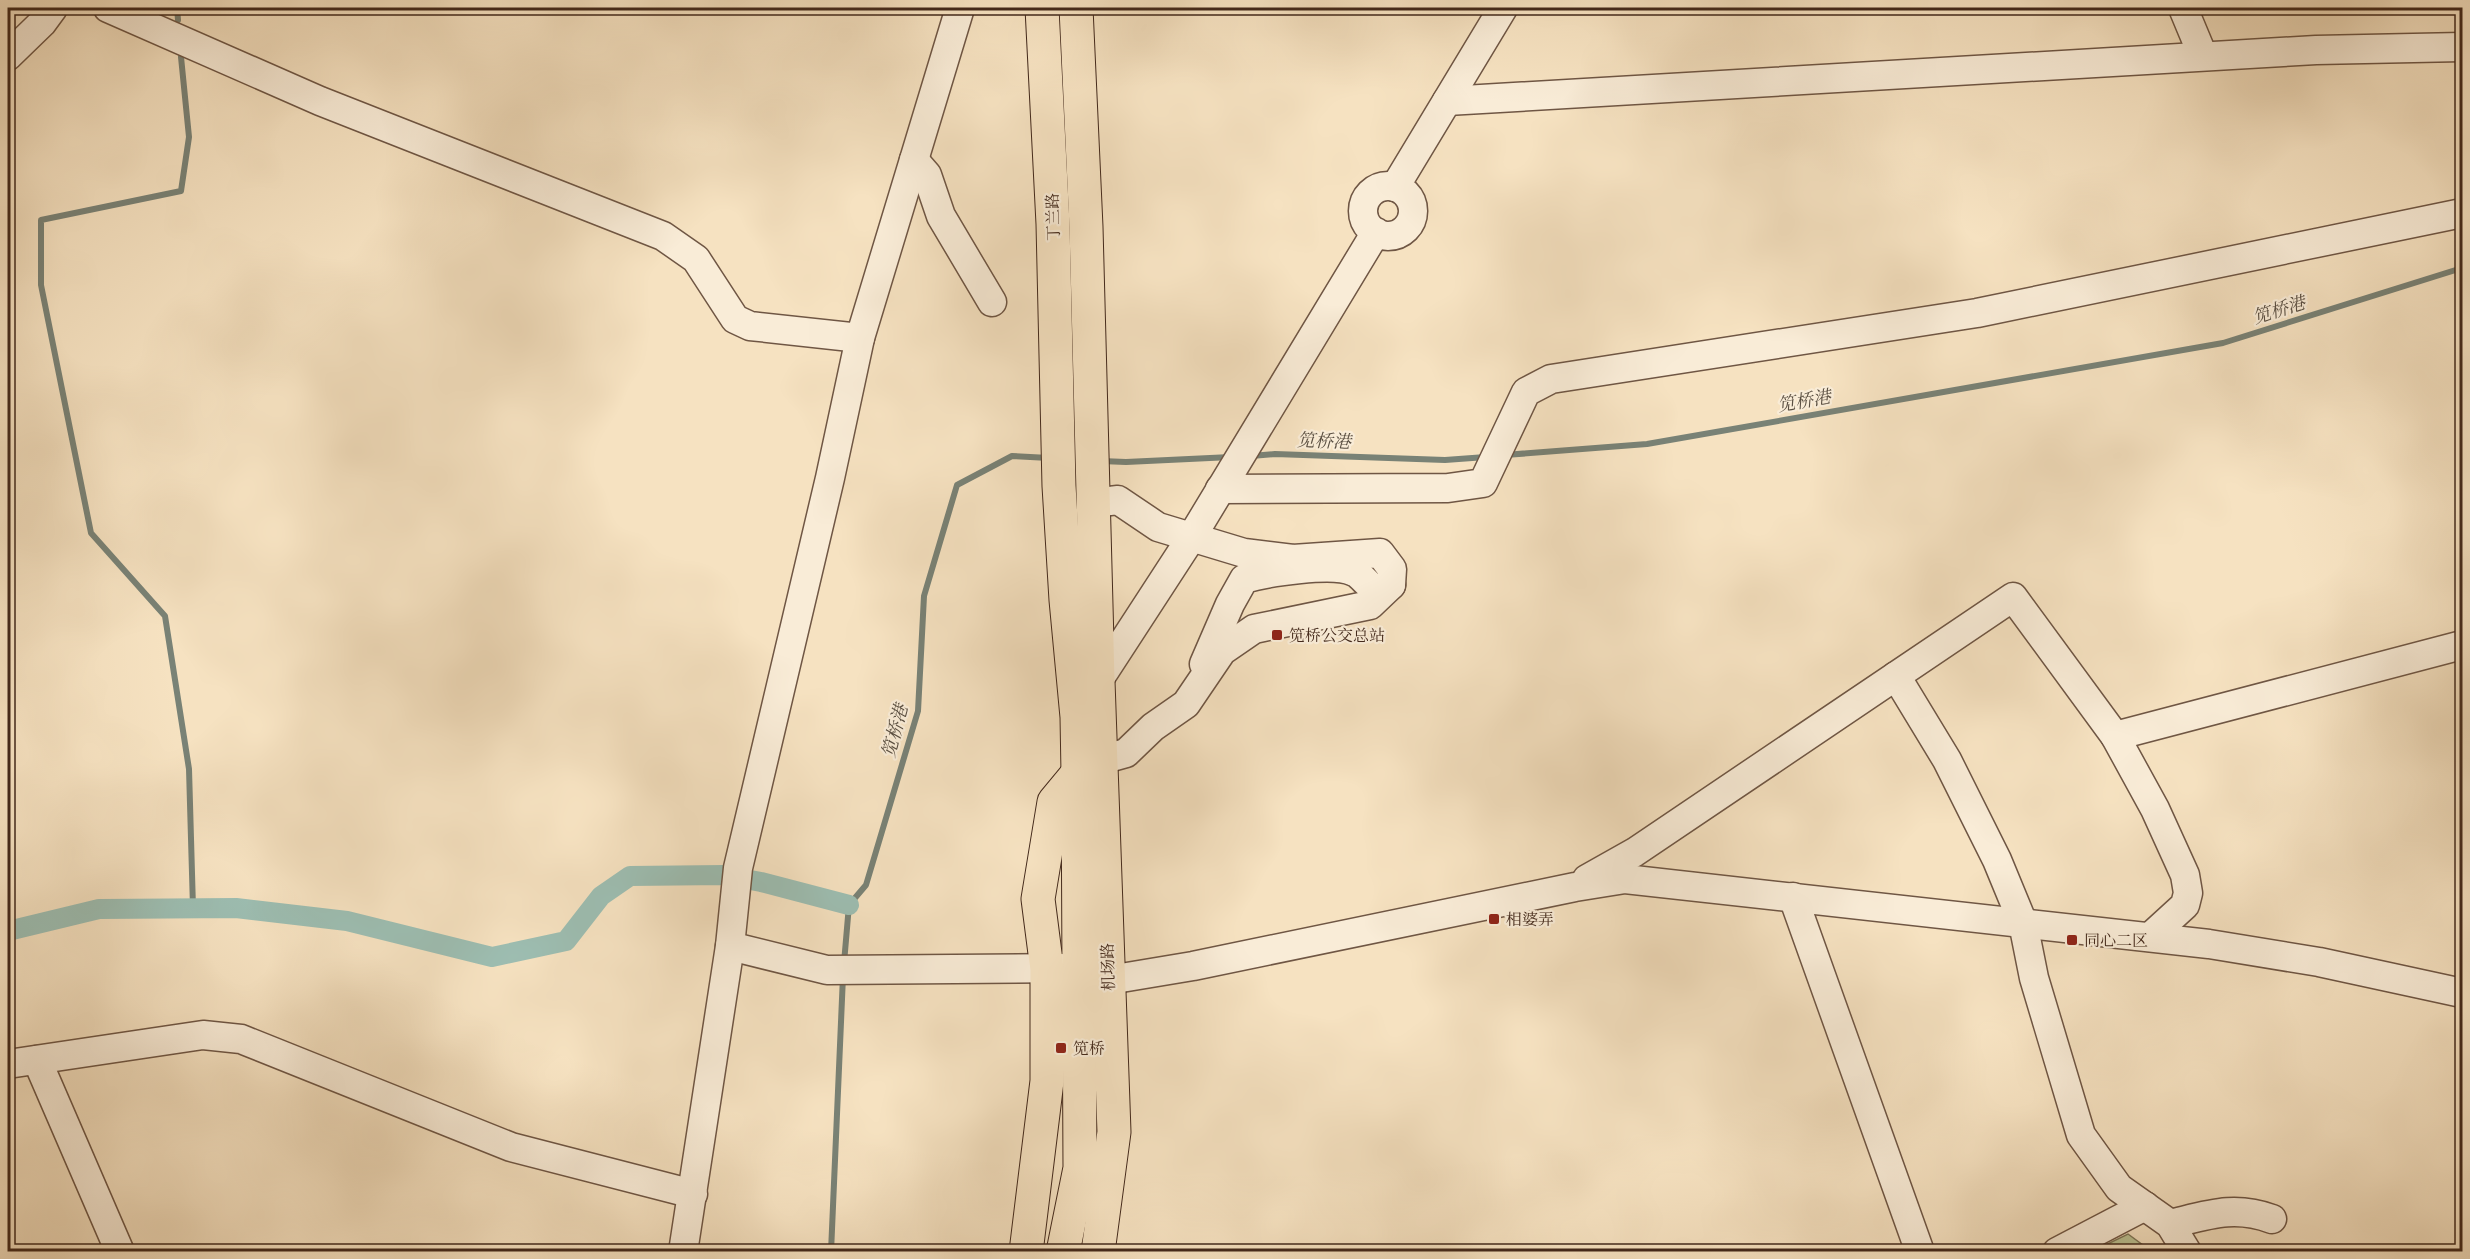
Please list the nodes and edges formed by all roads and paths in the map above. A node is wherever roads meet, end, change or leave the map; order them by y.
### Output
1 (53, 8) edge
2 (108, 8) edge
3 (960, 8) edge
4 (1042, 8) edge
5 (1076, 8) edge
6 (1503, 8) edge
7 (2183, 8) edge
8 (2463, 47) edge
9 (8, 56) edge
10 (2203, 56) junction
11 (1447, 101) junction
12 (914, 160) junction
13 (2463, 213) edge
14 (992, 302) dead end
15 (860, 338) junction
16 (1224, 483) junction
17 (1093, 492) junction
18 (1191, 538) junction
19 (1391, 585) junction
20 (2463, 645) edge
21 (1896, 676) junction
22 (1086, 687) junction
23 (1186, 704) junction
24 (2115, 736) junction
25 (1090, 767) junction
26 (1575, 886) junction
27 (1793, 897) junction
28 (2023, 923) junction
29 (2150, 937) junction
30 (730, 946) junction
31 (1079, 967) junction
32 (1047, 969) junction
33 (1109, 980) junction
34 (2463, 993) edge
35 (37, 1060) junction
36 (8, 1064) edge
37 (693, 1194) junction
38 (2145, 1206) junction
39 (2272, 1219) dead end
40 (2170, 1224) junction
41 (120, 1251) edge
42 (683, 1251) edge
43 (1026, 1251) edge
44 (1063, 1251) edge
45 (1098, 1251) edge
46 (1920, 1251) edge
47 (2057, 1251) edge
48 (2187, 1251) edge

1 - 9 street
2 - 15 street
3 - 12 street
4 - 22 main road, 丁兰路
5 - 17 main road, 丁兰路
6 - 11 street
7 - 10 street
8 - 10 street
10 - 11 street
11 - 16 street
12 - 14 street
12 - 15 street
13 - 16 street
15 - 30 street
16 - 18 street
17 - 18 street
17 - 22 main road
18 - 19 street
18 - 22 street
19 - 23 street
19 - 23 street
20 - 24 street
21 - 24 street
21 - 26 street
21 - 28 street
22 - 25 main road, 机场路
23 - 25 street
24 - 29 street
25 - 31 main road, 机场路
25 - 32 main road
25 - 33 main road, 机场路
26 - 27 street
26 - 33 street
27 - 28 street
27 - 46 street
28 - 29 street
28 - 38 street
29 - 34 street
30 - 32 street
30 - 37 street
31 - 32 street
31 - 44 main road, 机场路
32 - 43 main road
33 - 45 main road, 机场路
35 - 36 street
35 - 37 street
35 - 41 street
37 - 42 street
38 - 40 street
38 - 47 street
39 - 40 street
40 - 48 street

